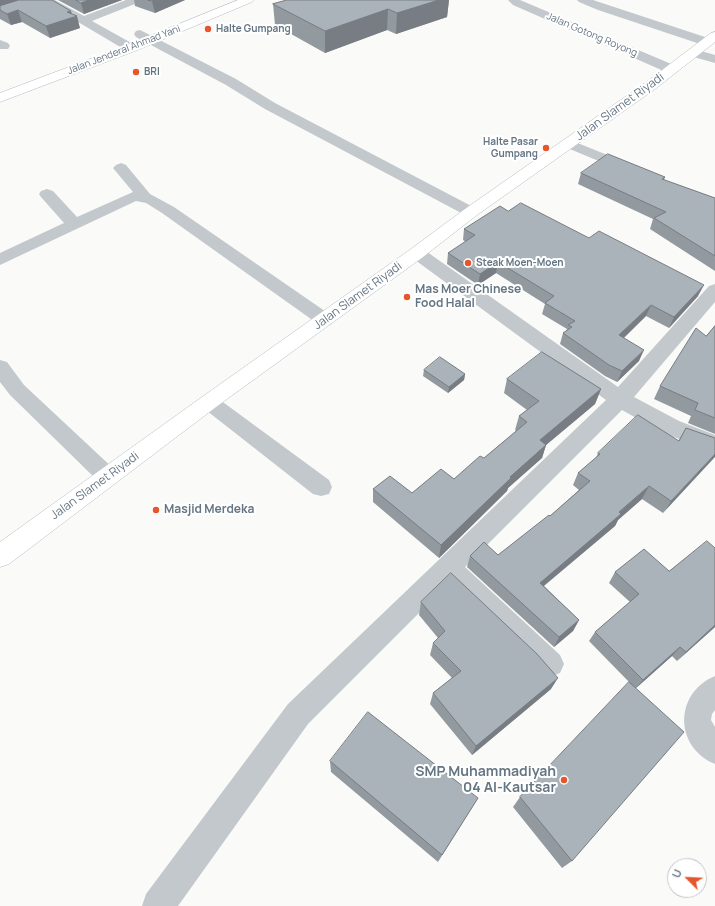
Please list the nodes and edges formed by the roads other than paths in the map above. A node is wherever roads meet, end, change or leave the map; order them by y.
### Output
1 (47, 0) edge
2 (136, 0) edge
3 (226, 0) edge
4 (248, 0) edge
5 (514, 0) edge
6 (583, 0) edge
7 (85, 20) junction
8 (145, 37) junction
9 (705, 43) edge
10 (126, 45) junction
11 (715, 59) edge
12 (671, 69) junction
13 (7, 83) dead end
14 (0, 98) edge
15 (570, 144) junction
16 (121, 168) dead end
17 (642, 174) edge
18 (47, 194) dead end
19 (144, 196) junction
20 (471, 212) junction
21 (75, 225) junction
22 (417, 253) junction
23 (0, 260) edge
24 (715, 290) edge
25 (325, 320) junction
26 (0, 367) edge
27 (620, 398) junction
28 (209, 402) junction
29 (715, 444) edge
30 (108, 477) junction
31 (321, 487) dead end
32 (0, 556) edge
33 (448, 567) junction
34 (550, 664) dead end
35 (715, 690) edge
36 (715, 749) edge
37 (158, 906) edge

1 - 7 street
2 - 7 street
3 - 8 main road, Jalan Jenderal Ahmad Yani
4 - 8 main road, Jalan Jenderal Ahmad Yani
5 - 12 street, Jalan Gotong Royong
6 - 9 street
7 - 10 street
8 - 10 main road, Jalan Jenderal Ahmad Yani
8 - 20 street
9 - 11 street
9 - 12 main road, Jalan Slamet Riyadi
10 - 13 main road, Jalan Jenderal Ahmad Yani
10 - 14 main road, Jalan Jenderal Ahmad Yani
12 - 15 main road, Jalan Slamet Riyadi
15 - 17 street
15 - 20 main road, Jalan Slamet Riyadi
16 - 19 street
18 - 21 street
19 - 21 street
19 - 25 street
20 - 22 main road, Jalan Slamet Riyadi
21 - 23 street
22 - 25 main road, Jalan Slamet Riyadi
22 - 27 street
24 - 27 street
25 - 28 main road, Jalan Slamet Riyadi
26 - 30 street
27 - 29 street
27 - 33 street
28 - 30 main road, Jalan Slamet Riyadi
28 - 31 street
30 - 32 main road, Jalan Slamet Riyadi
33 - 34 street
33 - 37 street
35 - 36 street

